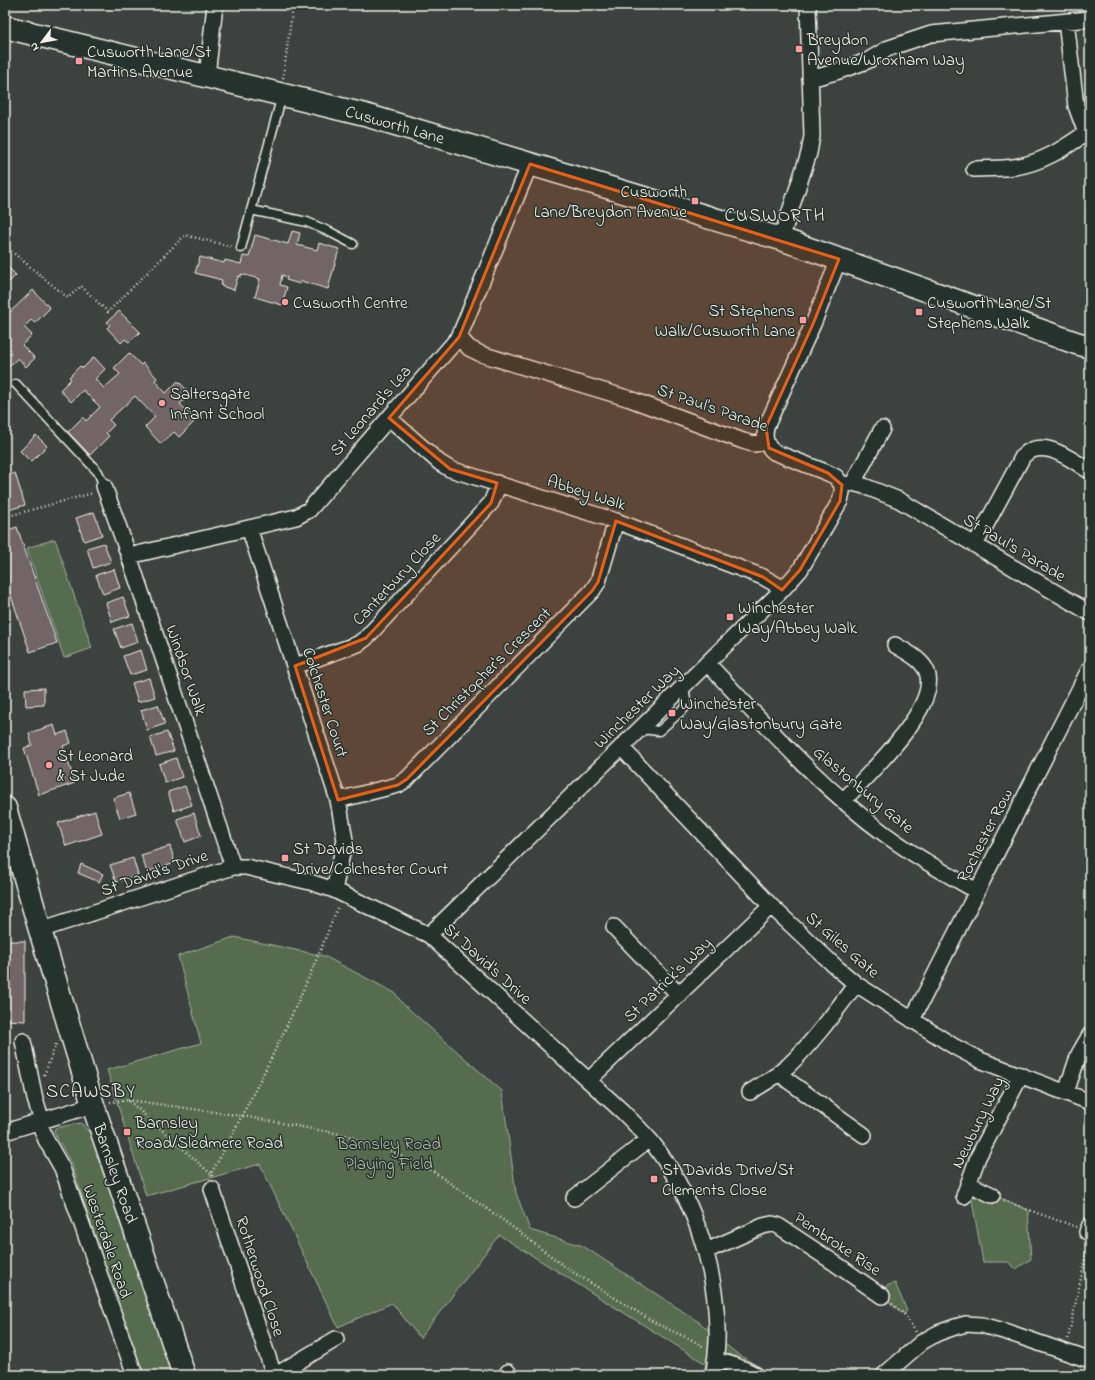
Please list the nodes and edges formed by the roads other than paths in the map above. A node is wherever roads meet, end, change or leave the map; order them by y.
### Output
1 (215, 5) edge
2 (808, 5) edge
3 (1090, 19) edge
4 (1066, 21) junction
5 (5, 27) edge
6 (207, 76) junction
7 (810, 79) junction
8 (283, 94) junction
9 (1088, 136) edge
10 (530, 164) junction
11 (971, 169) dead end
12 (251, 210) junction
13 (781, 238) junction
14 (353, 244) dead end
15 (241, 248) road end
16 (839, 259) junction
17 (459, 337) junction
18 (1090, 347) edge
19 (16, 384) dead end
20 (389, 418) junction
21 (882, 429) dead end
22 (766, 442) junction
23 (1090, 471) edge
24 (497, 483) junction
25 (847, 484) junction
26 (105, 488) joint
27 (616, 521) junction
28 (249, 528) junction
29 (975, 545) junction
30 (129, 556) junction
31 (782, 590) junction
32 (1090, 613) edge
33 (892, 644) dead end
34 (707, 663) junction
35 (295, 666) junction
36 (1090, 668) edge
37 (620, 747) junction
38 (338, 800) junction
39 (843, 800) junction
40 (5, 808) edge
41 (233, 867) junction
42 (977, 891) junction
43 (338, 892) junction
44 (772, 906) junction
45 (611, 925) dead end
46 (40, 930) junction
47 (429, 935) junction
48 (856, 984) junction
49 (679, 995) junction
50 (912, 1020) junction
51 (1090, 1035) edge
52 (24, 1041) dead end
53 (780, 1071) junction
54 (1021, 1075) junction
55 (589, 1080) junction
56 (750, 1092) dead end
57 (1066, 1092) junction
58 (1090, 1102) edge
59 (100, 1104) junction
60 (40, 1122) junction
61 (5, 1132) edge
62 (864, 1135) dead end
63 (649, 1140) junction
64 (212, 1181) road end
65 (992, 1195) road end
66 (574, 1198) dead end
67 (706, 1251) junction
68 (882, 1296) road end
69 (336, 1338) dead end
70 (1090, 1359) edge
71 (715, 1363) edge
72 (135, 1375) edge
73 (184, 1375) edge
74 (275, 1375) edge
75 (756, 1375) edge
76 (884, 1375) edge

1 - 6 street
2 - 7 street
3 - 4 street
4 - 7 street
4 - 9 street
5 - 6 main road, Cusworth Lane
6 - 8 main road, Cusworth Lane
7 - 13 street
8 - 10 main road, Cusworth Lane
8 - 12 lane
9 - 11 street
10 - 13 main road, Cusworth Lane
10 - 17 street, St Leonard's Lea
12 - 14 lane
12 - 15 lane
13 - 16 main road, Cusworth Lane
16 - 18 main road
16 - 22 street
17 - 20 street, St Leonard's Lea
17 - 22 street, St Paul's Parade
19 - 26 lane
20 - 24 street, Abbey Walk
20 - 28 street, St Leonard's Lea
21 - 25 street, Winchester Way
22 - 25 street, St Paul's Parade
23 - 29 street
24 - 27 street, Abbey Walk
24 - 35 street, Canterbury Close
25 - 29 street, St Paul's Parade
25 - 31 street, Winchester Way
26 - 30 street, Windsor Walk
27 - 31 street, Abbey Walk
27 - 38 street, St Christopher's Crescent
28 - 30 street, St Leonard's Lea
28 - 35 street, Colchester Court
29 - 32 street, St Paul's Parade
30 - 41 street, Windsor Walk
31 - 34 street, Winchester Way
33 - 39 street
34 - 37 street, Winchester Way
34 - 39 street, Glastonbury Gate
35 - 38 street, Colchester Court
36 - 42 street, Rochester Row
37 - 44 street, St Giles Gate
37 - 47 street, Winchester Way
38 - 43 street, Colchester Court
39 - 42 street, Glastonbury Gate
40 - 46 main road, Barnsley Road
41 - 43 street, St David's Drive
41 - 46 street, St David's Drive
42 - 50 street, Rochester Row
43 - 47 street, St David's Drive
44 - 48 street, St Giles Gate
44 - 49 street, St Patrick's Way
45 - 49 street
46 - 59 main road, Barnsley Road
47 - 55 street, St David's Drive
48 - 50 street, St Giles Gate
48 - 53 street
49 - 55 street, St Patrick's Way
50 - 54 street, St Giles Gate
51 - 57 street
52 - 60 street, Westerdale Road
53 - 56 street
53 - 62 street
54 - 57 street, St Giles Gate
54 - 65 street, Newbury Way
55 - 63 street, St David's Drive
57 - 58 street, St Giles Gate
59 - 60 street
59 - 73 main road, Barnsley Road
60 - 61 street
60 - 72 street, Westerdale Road
63 - 66 street
63 - 67 street, St David's Drive
64 - 74 street, Rotherwood Close
67 - 68 street, Pembroke Rise
67 - 71 street, St David's Drive
69 - 74 street
70 - 76 street
71 - 75 street

